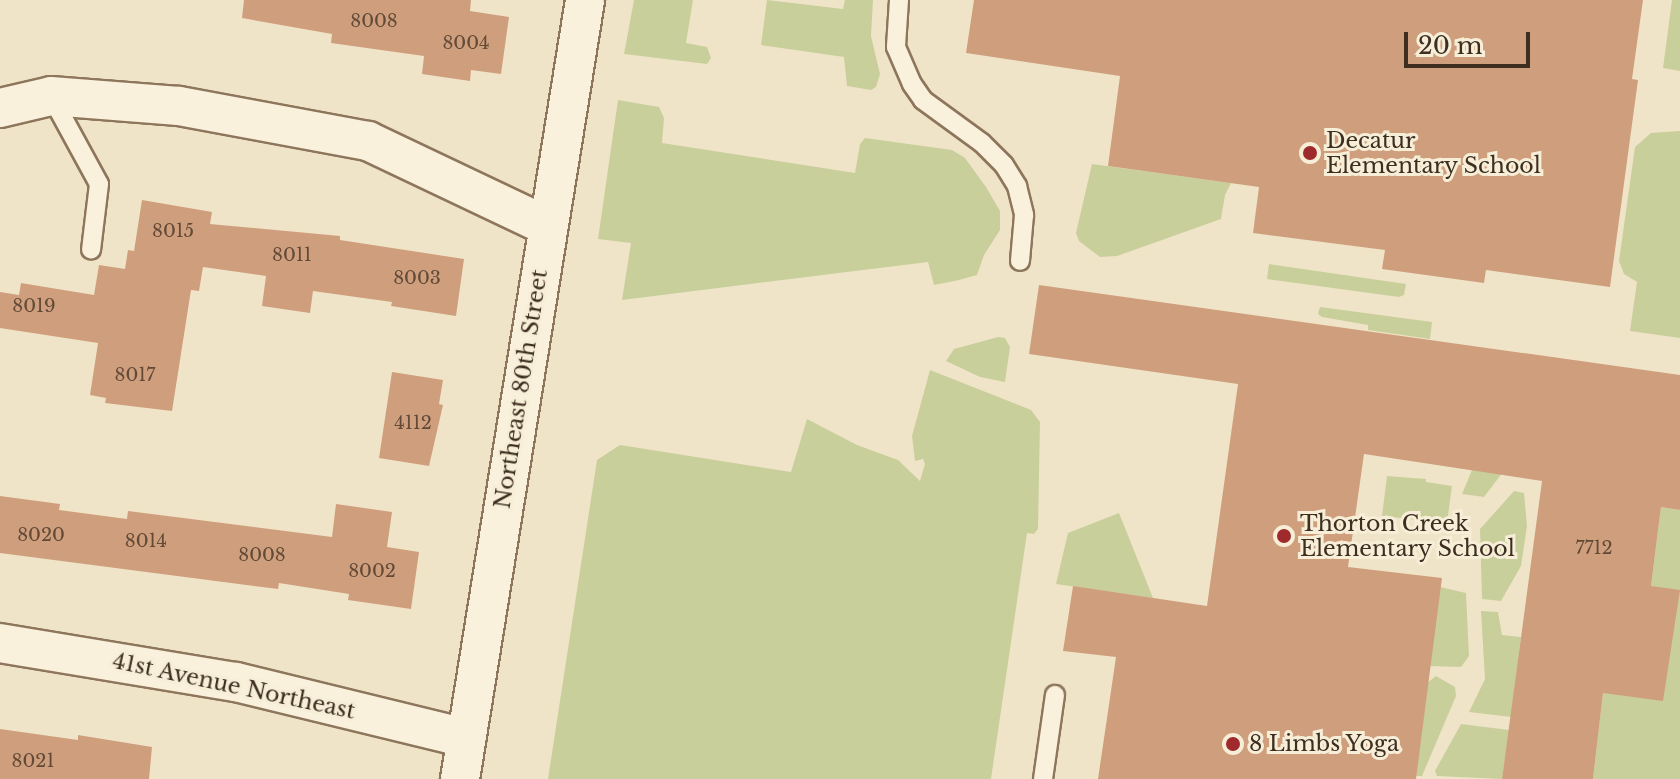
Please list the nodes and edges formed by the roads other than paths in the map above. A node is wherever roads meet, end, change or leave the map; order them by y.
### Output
1 (585, 0) edge
2 (899, 0) edge
3 (51, 96) junction
4 (0, 108) edge
5 (547, 226) junction
6 (91, 250) dead end
7 (1020, 261) dead end
8 (0, 643) edge
9 (1055, 695) dead end
10 (466, 738) junction
11 (460, 779) edge
12 (1043, 779) edge

1 - 5 street, Northeast 80th Street
2 - 7 lane
3 - 4 street
3 - 5 street
3 - 6 lane
5 - 10 street, Northeast 80th Street
8 - 10 street, 41st Avenue Northeast
9 - 12 lane
10 - 11 street, Northeast 80th Street

